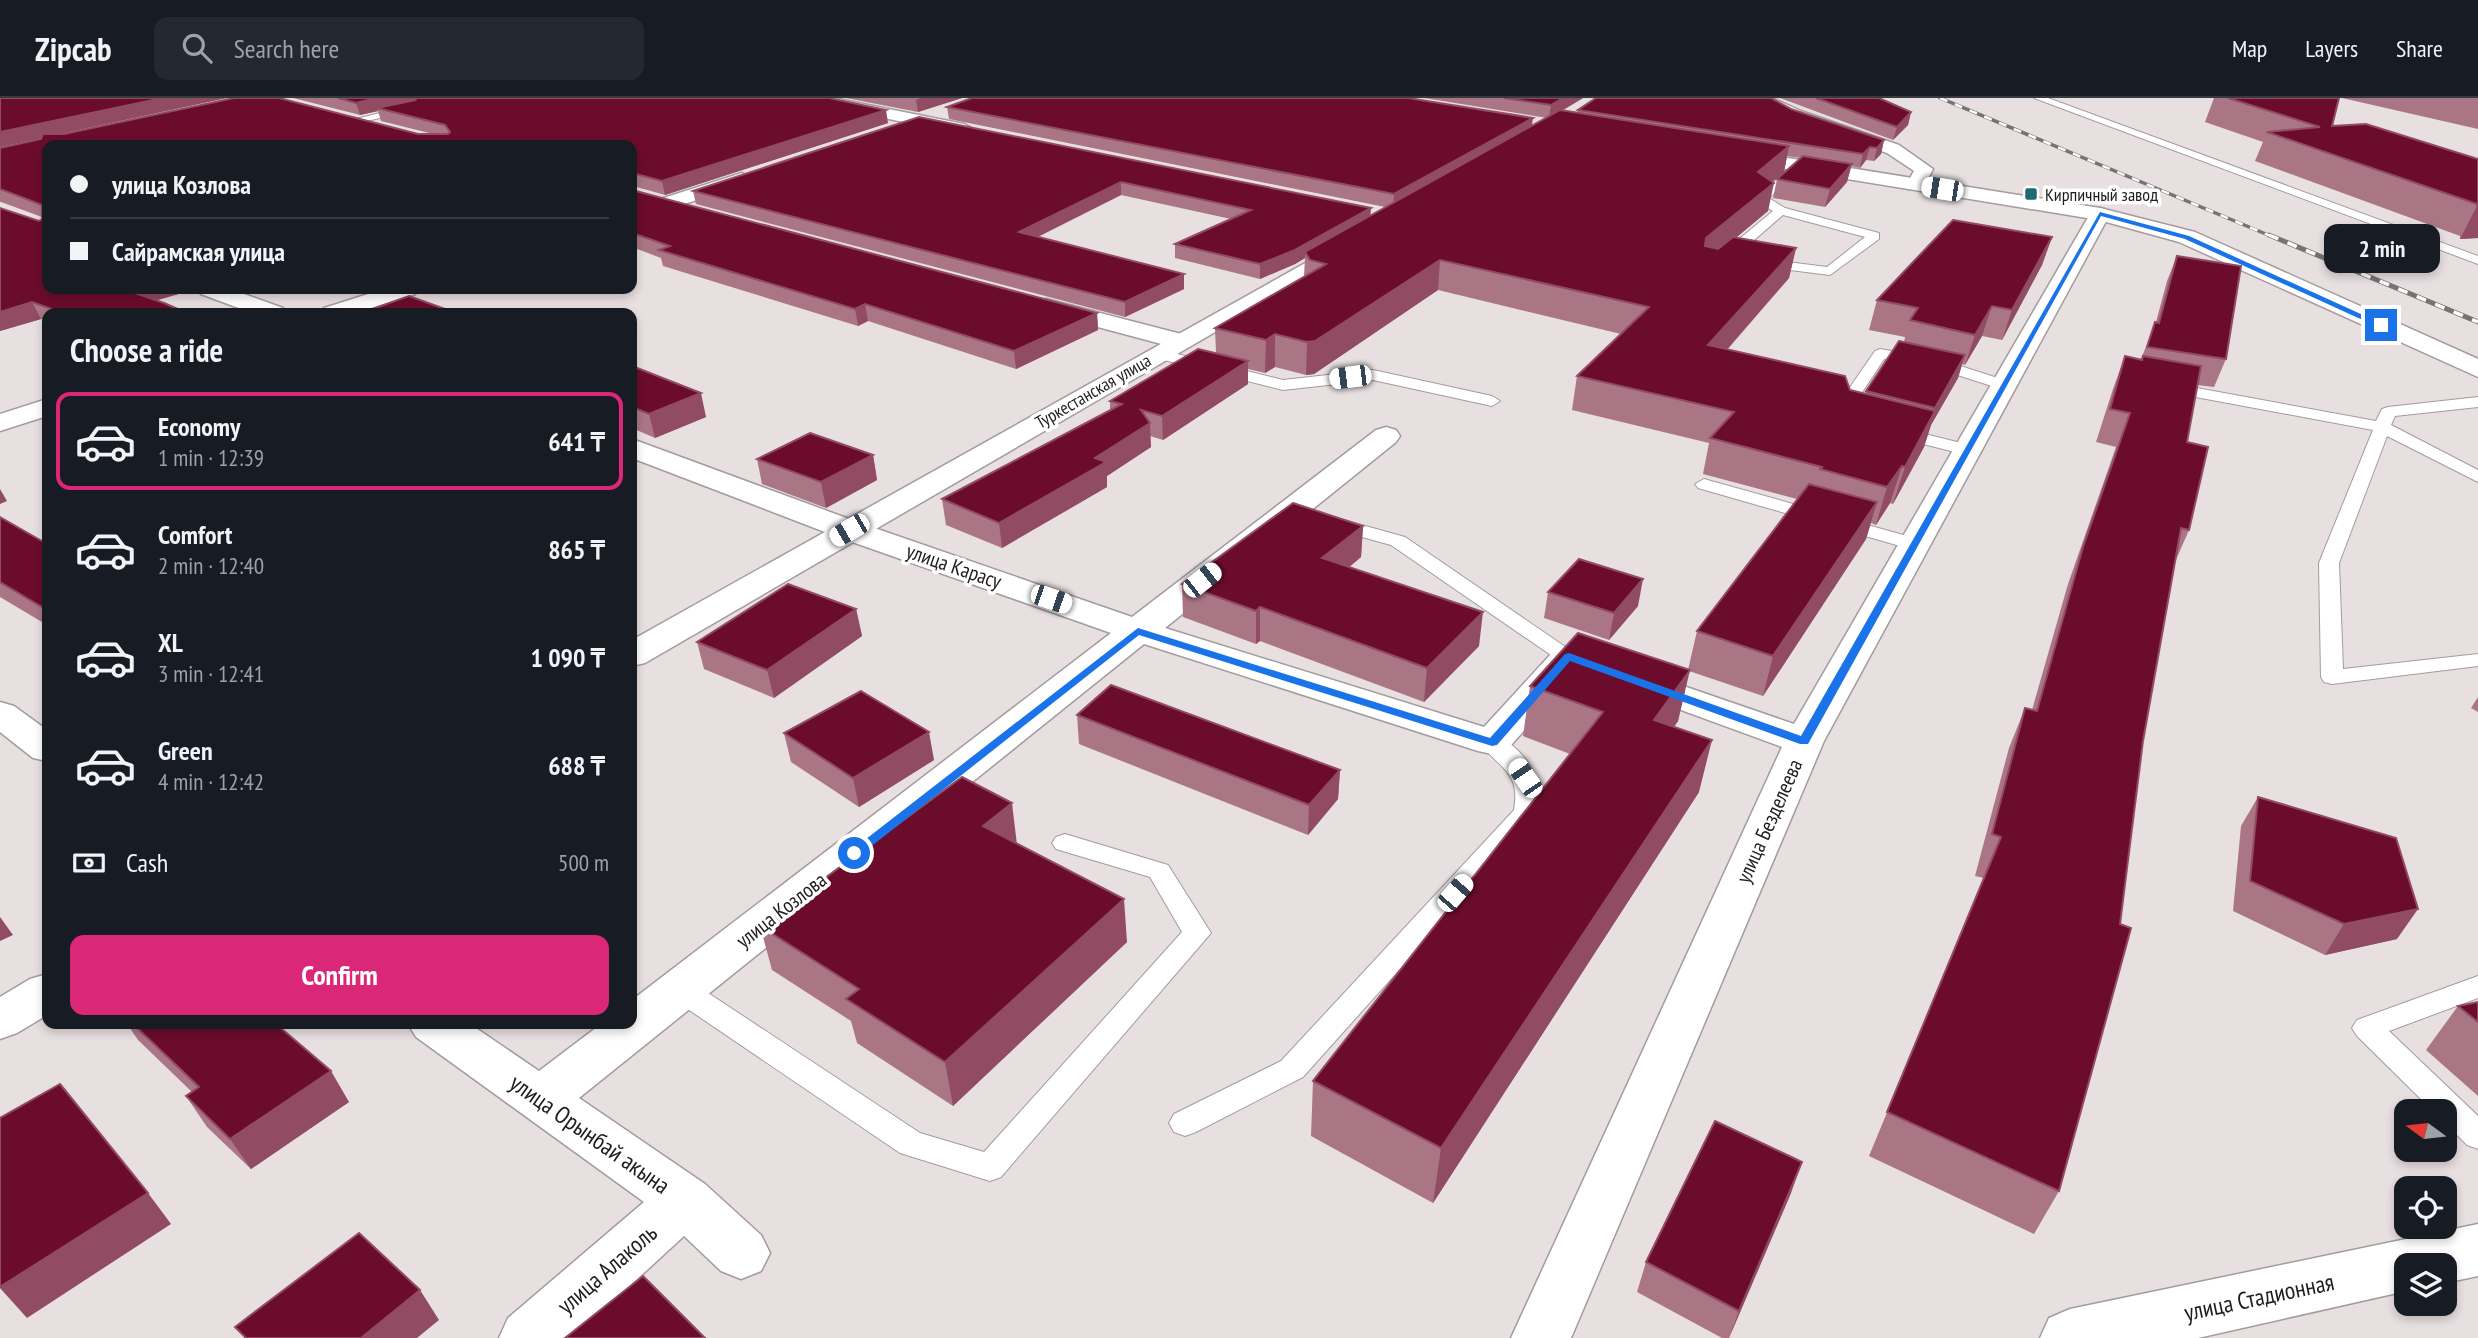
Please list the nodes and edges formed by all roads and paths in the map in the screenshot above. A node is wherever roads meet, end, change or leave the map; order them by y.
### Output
1 (808, 98) edge
2 (1758, 98) edge
3 (2039, 98) edge
4 (415, 108) edge
5 (953, 109) edge
6 (346, 120) joint
7 (919, 120) junction
8 (392, 132) edge
9 (881, 133) edge
10 (987, 134) edge
11 (1717, 152) edge
12 (1798, 166) junction
13 (754, 175) edge
14 (1916, 185) junction
15 (637, 196) edge
16 (665, 204) junction
17 (1782, 211) junction
18 (637, 213) edge
19 (705, 214) edge
20 (2100, 214) junction
21 (1371, 232) edge
22 (2478, 260) edge
23 (223, 294) edge
24 (392, 294) edge
25 (1021, 299) edge
26 (260, 308) edge
27 (348, 308) edge
28 (1168, 348) junction
29 (2478, 369) edge
30 (2004, 385) junction
31 (2150, 385) edge
32 (1492, 401) dead end
33 (2478, 402) edge
34 (42, 409) edge
35 (1860, 422) edge
36 (0, 423) edge
37 (2382, 427) junction
38 (1887, 429) edge
39 (1385, 436) dead end
40 (637, 450) edge
41 (1967, 450) junction
42 (2478, 477) edge
43 (1704, 484) dead end
44 (1289, 512) junction
45 (849, 530) junction
46 (1914, 544) junction
47 (1138, 631) junction
48 (637, 652) edge
49 (2478, 660) edge
50 (1590, 664) junction
51 (0, 714) edge
52 (1804, 741) junction
53 (1492, 743) junction
54 (42, 745) edge
55 (1065, 843) dead end
56 (2478, 987) edge
57 (680, 989) junction
58 (42, 995) edge
59 (0, 1020) edge
60 (637, 1023) edge
61 (440, 1029) edge
62 (629, 1029) edge
63 (541, 1099) junction
64 (1185, 1124) dead end
65 (2478, 1136) edge
66 (685, 1201) junction
67 (2478, 1250) edge
68 (741, 1253) dead end
69 (2457, 1254) edge
70 (2394, 1268) edge
71 (529, 1338) edge
72 (1541, 1338) edge
73 (2070, 1338) edge

1 - 7 street
2 - 14 street
3 - 22 lane
4 - 6 lane
5 - 7 street
6 - 8 street
7 - 9 street
7 - 10 street
11 - 12 street
12 - 14 street
12 - 17 lane
13 - 16 street
14 - 20 street
15 - 16 street
16 - 18 street
16 - 19 street
17 - 17 lane
20 - 29 street
20 - 30 street, улица Безделеева
21 - 28 street, Туркестанская улица
23 - 26 street
24 - 27 street
25 - 28 street
28 - 32 lane
28 - 45 street, Туркестанская улица
30 - 35 lane
30 - 41 street, улица Безделеева
31 - 37 lane
33 - 37 lane
34 - 36 street
37 - 42 lane
37 - 49 lane
38 - 41 lane
39 - 44 street, улица Козлова
40 - 45 street, улица Карасу
41 - 46 street, улица Безделеева
43 - 46 lane
44 - 47 street, улица Козлова
44 - 50 lane
45 - 47 street, улица Карасу
45 - 48 street, Туркестанская улица
46 - 52 street, улица Безделеева
47 - 53 street, улица Карасу
47 - 57 street, улица Козлова
50 - 52 street
50 - 53 street
51 - 54 street
52 - 72 street, улица Безделеева
53 - 64 lane
55 - 57 lane
56 - 65 lane
57 - 60 street, улица Козлова
58 - 59 street
61 - 63 street, улица Орынбай акына
62 - 63 street, улица Козлова
63 - 66 street, улица Орынбай акына
66 - 68 street, улица Орынбай акына
66 - 71 street, улица Алаколь
67 - 69 street, улица Стадионная
70 - 73 street, улица Стадионная

